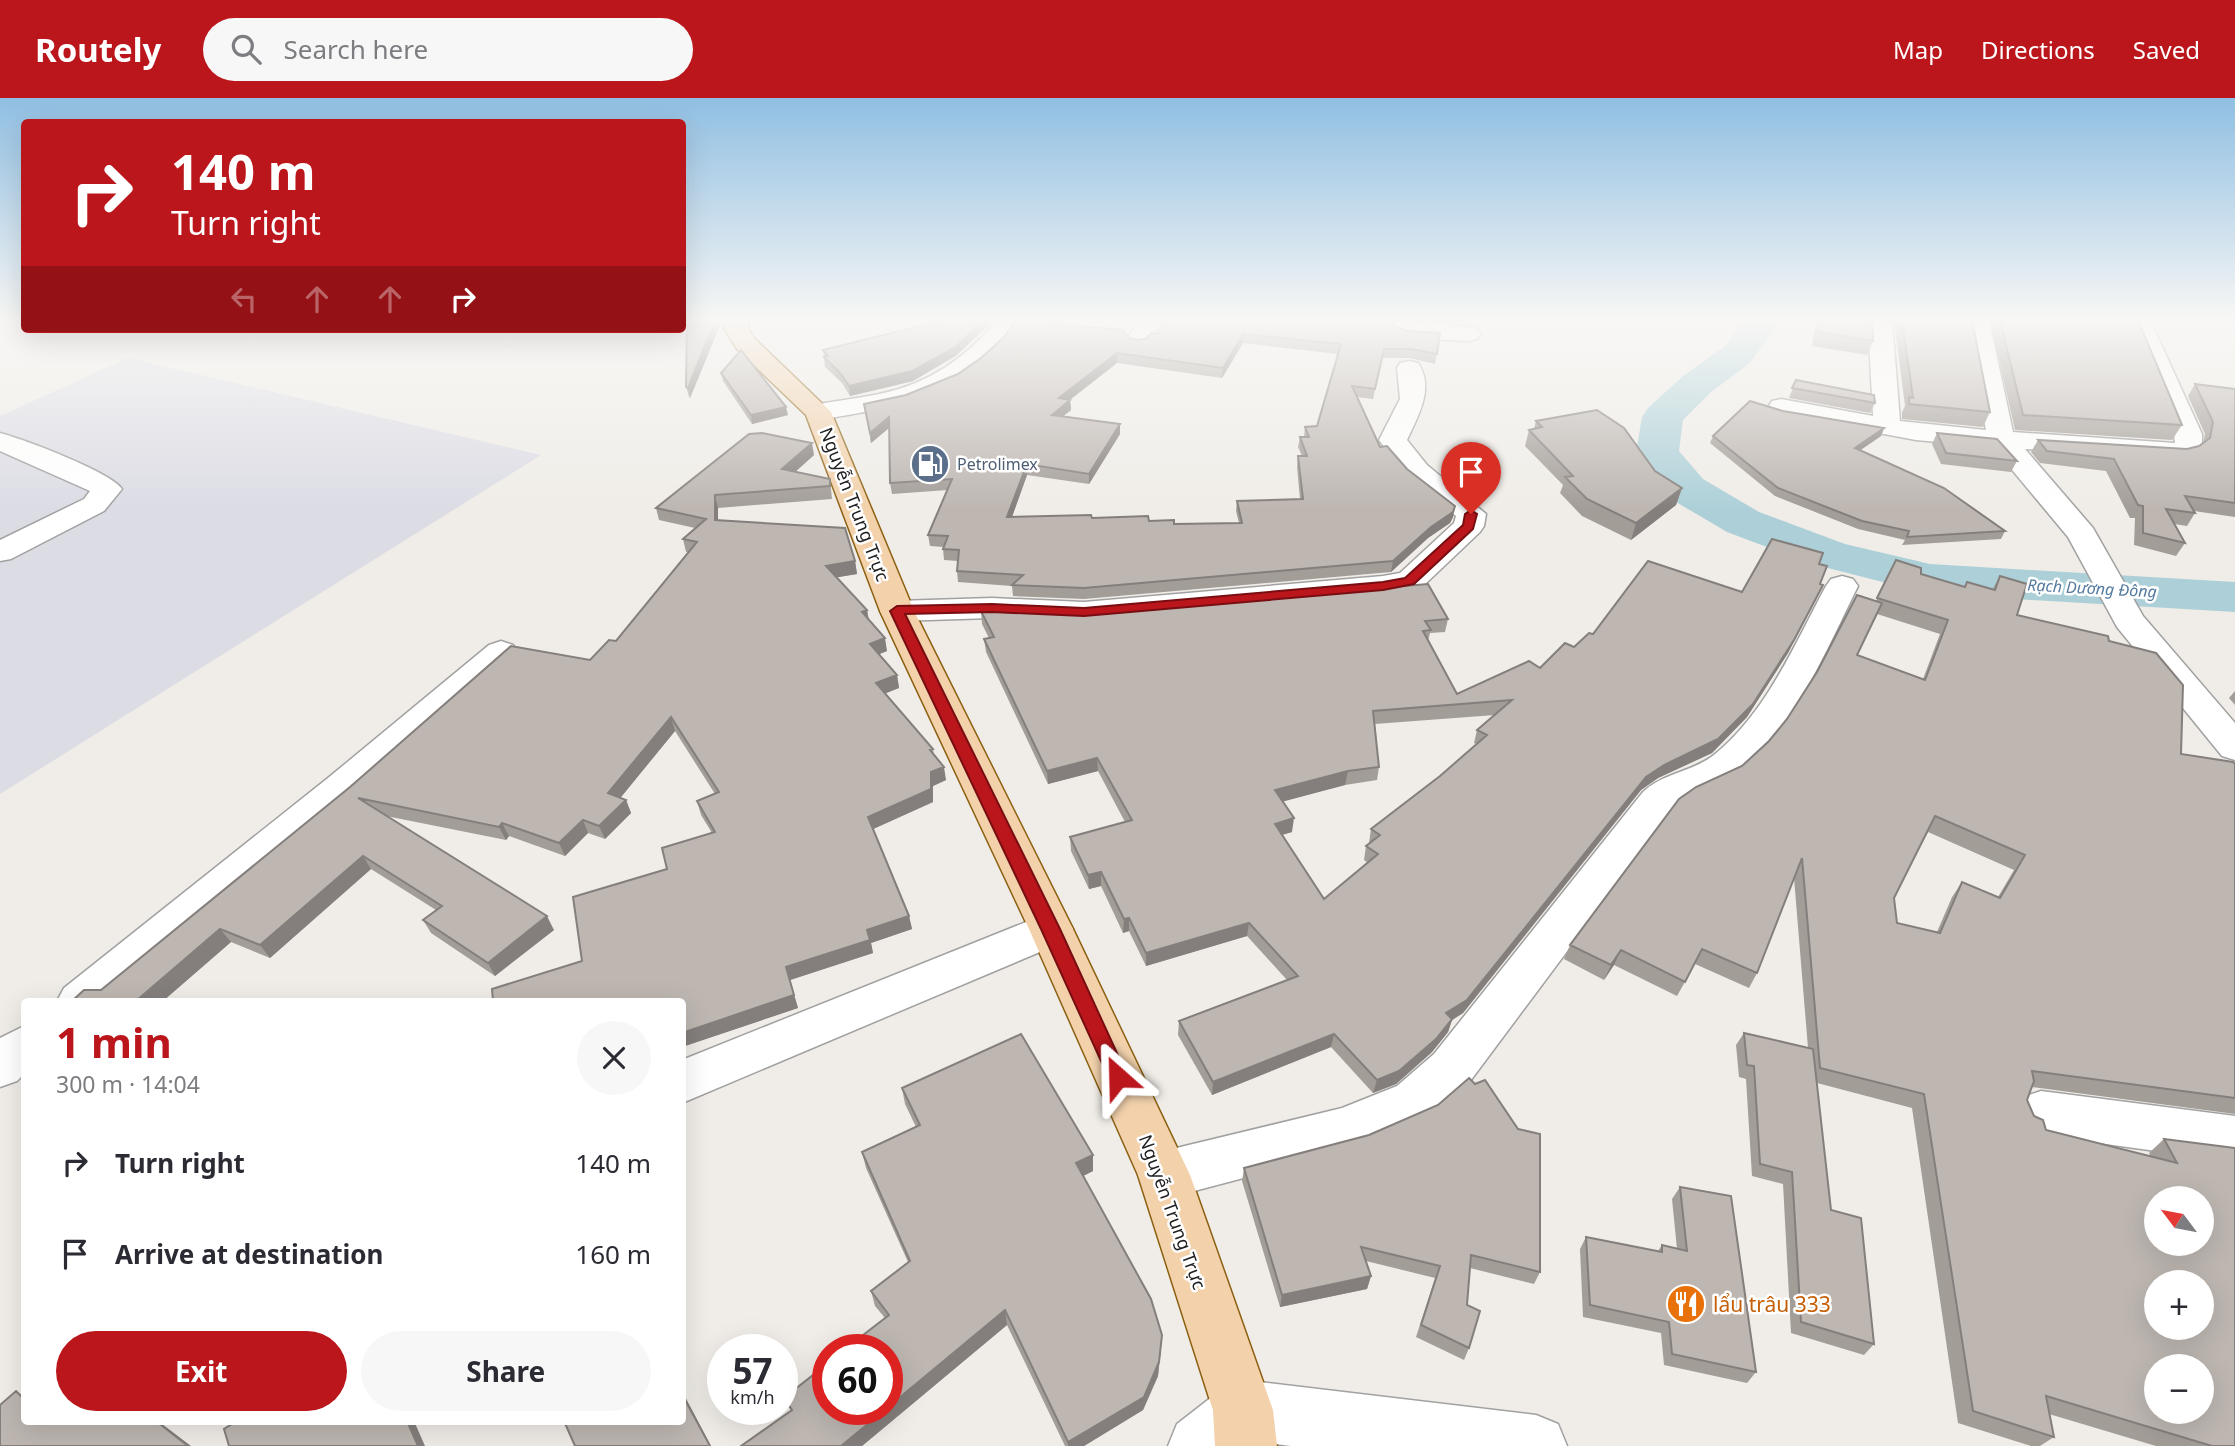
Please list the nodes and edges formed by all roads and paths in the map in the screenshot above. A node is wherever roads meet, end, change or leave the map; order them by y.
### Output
1 (787, 383) edge
2 (942, 383) edge
3 (1411, 383) edge
4 (1884, 383) edge
5 (1990, 383) edge
6 (2166, 383) edge
7 (1781, 407) edge
8 (818, 412) junction
9 (1886, 427) junction
10 (2001, 439) junction
11 (0, 441) edge
12 (0, 552) edge
13 (1842, 586) dead end
14 (897, 611) junction
15 (500, 652) edge
16 (2235, 747) edge
17 (1051, 929) junction
18 (84, 998) edge
19 (21, 1048) edge
20 (0, 1066) edge
21 (686, 1080) edge
22 (2040, 1113) dead end
23 (2235, 1139) edge
24 (1164, 1175) junction
25 (1229, 1434) edge
26 (1536, 1446) edge

1 - 8 main road, Nguyễn Trung Trực
2 - 8 street
3 - 14 street
4 - 9 street
5 - 10 street
6 - 10 street
7 - 9 street
8 - 14 main road, Nguyễn Trung Trực
9 - 10 street
10 - 16 street
11 - 12 street
13 - 24 street
14 - 17 main road, Nguyễn Trung Trực
15 - 18 street
17 - 21 street
17 - 24 main road, Nguyễn Trung Trực
19 - 20 street
22 - 23 street
24 - 25 main road, Nguyễn Trung Trực
25 - 26 street

